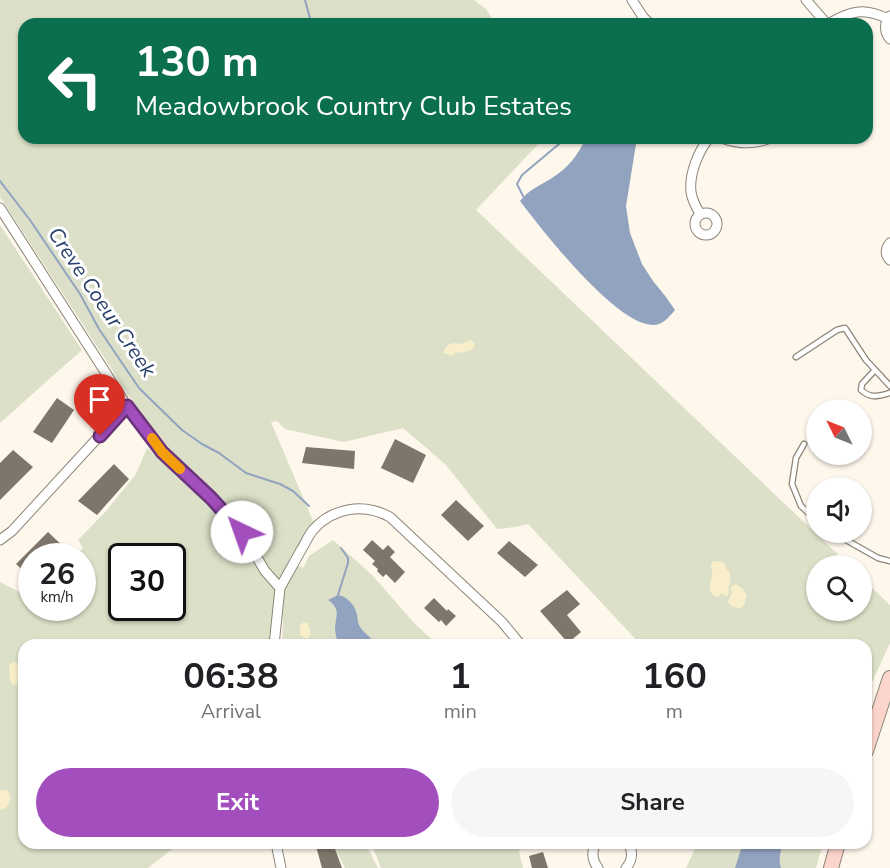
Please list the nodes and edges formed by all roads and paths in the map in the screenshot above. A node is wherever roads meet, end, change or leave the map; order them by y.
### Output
1 (632, 0) edge
2 (806, 0) edge
3 (889, 17) edge
4 (644, 18) edge
5 (822, 18) edge
6 (838, 18) edge
7 (890, 39) edge
8 (705, 144) edge
9 (0, 208) edge
10 (700, 214) dead end
11 (890, 243) edge
12 (890, 260) edge
13 (796, 357) dead end
14 (875, 370) junction
15 (890, 386) edge
16 (890, 393) edge
17 (127, 406) junction
18 (804, 444) dead end
19 (806, 511) edge
20 (0, 540) edge
21 (851, 543) edge
22 (890, 561) edge
23 (280, 588) junction
24 (274, 639) edge
25 (516, 639) edge
26 (890, 678) edge
27 (872, 733) edge
28 (277, 849) edge
29 (593, 849) edge
30 (630, 849) edge
31 (836, 849) edge
32 (281, 868) edge
33 (598, 868) edge
34 (626, 868) edge
35 (831, 868) edge

1 - 4 street
2 - 5 street
3 - 6 street
3 - 7 street
8 - 10 street
9 - 17 street
11 - 12 street
13 - 14 lane
14 - 15 lane
14 - 16 lane
17 - 20 street
17 - 23 street
18 - 19 lane
21 - 22 lane
23 - 24 street
23 - 25 street
26 - 27 main road
28 - 32 street
29 - 33 street
30 - 34 street
31 - 35 main road

